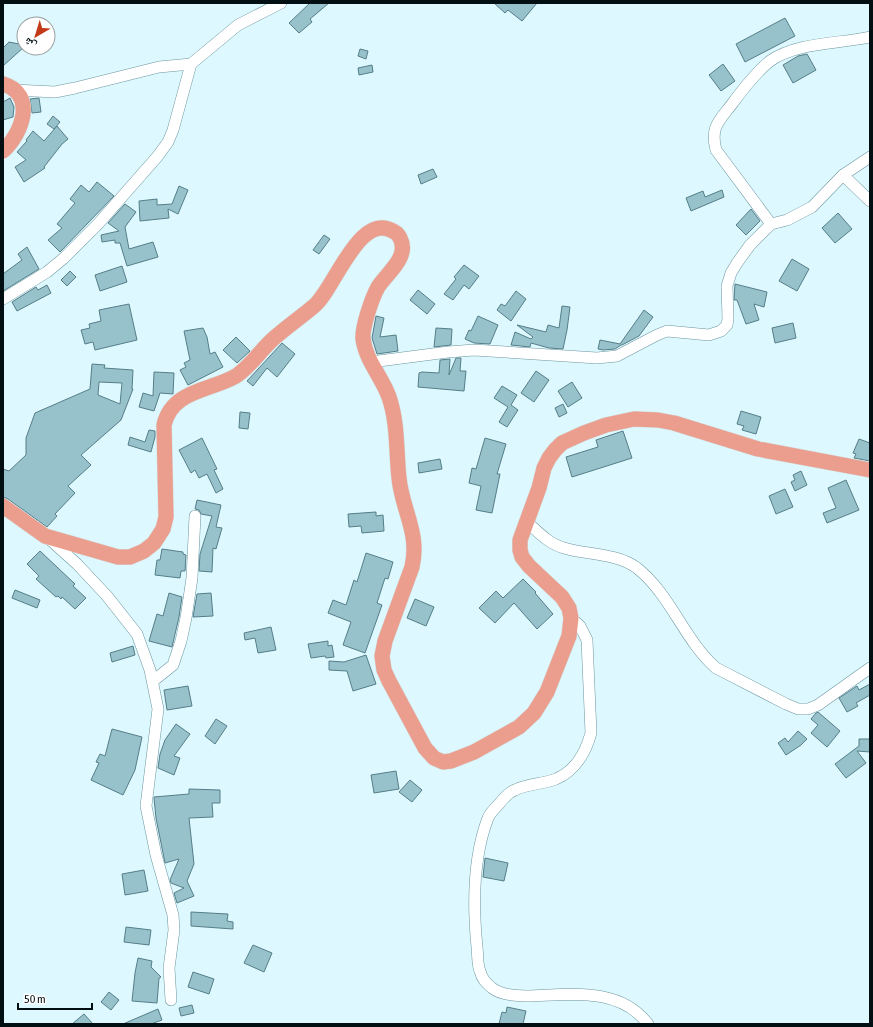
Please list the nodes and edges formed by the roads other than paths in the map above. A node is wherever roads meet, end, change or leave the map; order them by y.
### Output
1 (281, 3) edge
2 (870, 38) edge
3 (191, 64) junction
4 (9, 87) edge
5 (3, 151) edge
6 (870, 157) edge
7 (843, 175) junction
8 (870, 201) edge
9 (771, 224) junction
10 (3, 299) edge
11 (371, 362) junction
12 (870, 470) edge
13 (3, 506) edge
14 (195, 516) dead end
15 (527, 522) junction
16 (45, 536) junction
17 (571, 618) junction
18 (870, 668) edge
19 (153, 681) junction
20 (171, 1000) dead end
21 (648, 1024) edge

1 - 3 street
2 - 9 street
3 - 4 street
3 - 10 street
4 - 5 main road
6 - 7 street
7 - 8 street
7 - 9 street
9 - 11 street
11 - 16 main road
11 - 17 main road
12 - 15 main road
13 - 16 main road
14 - 19 street
15 - 17 main road
15 - 18 street
16 - 19 street
17 - 21 street
19 - 20 street

